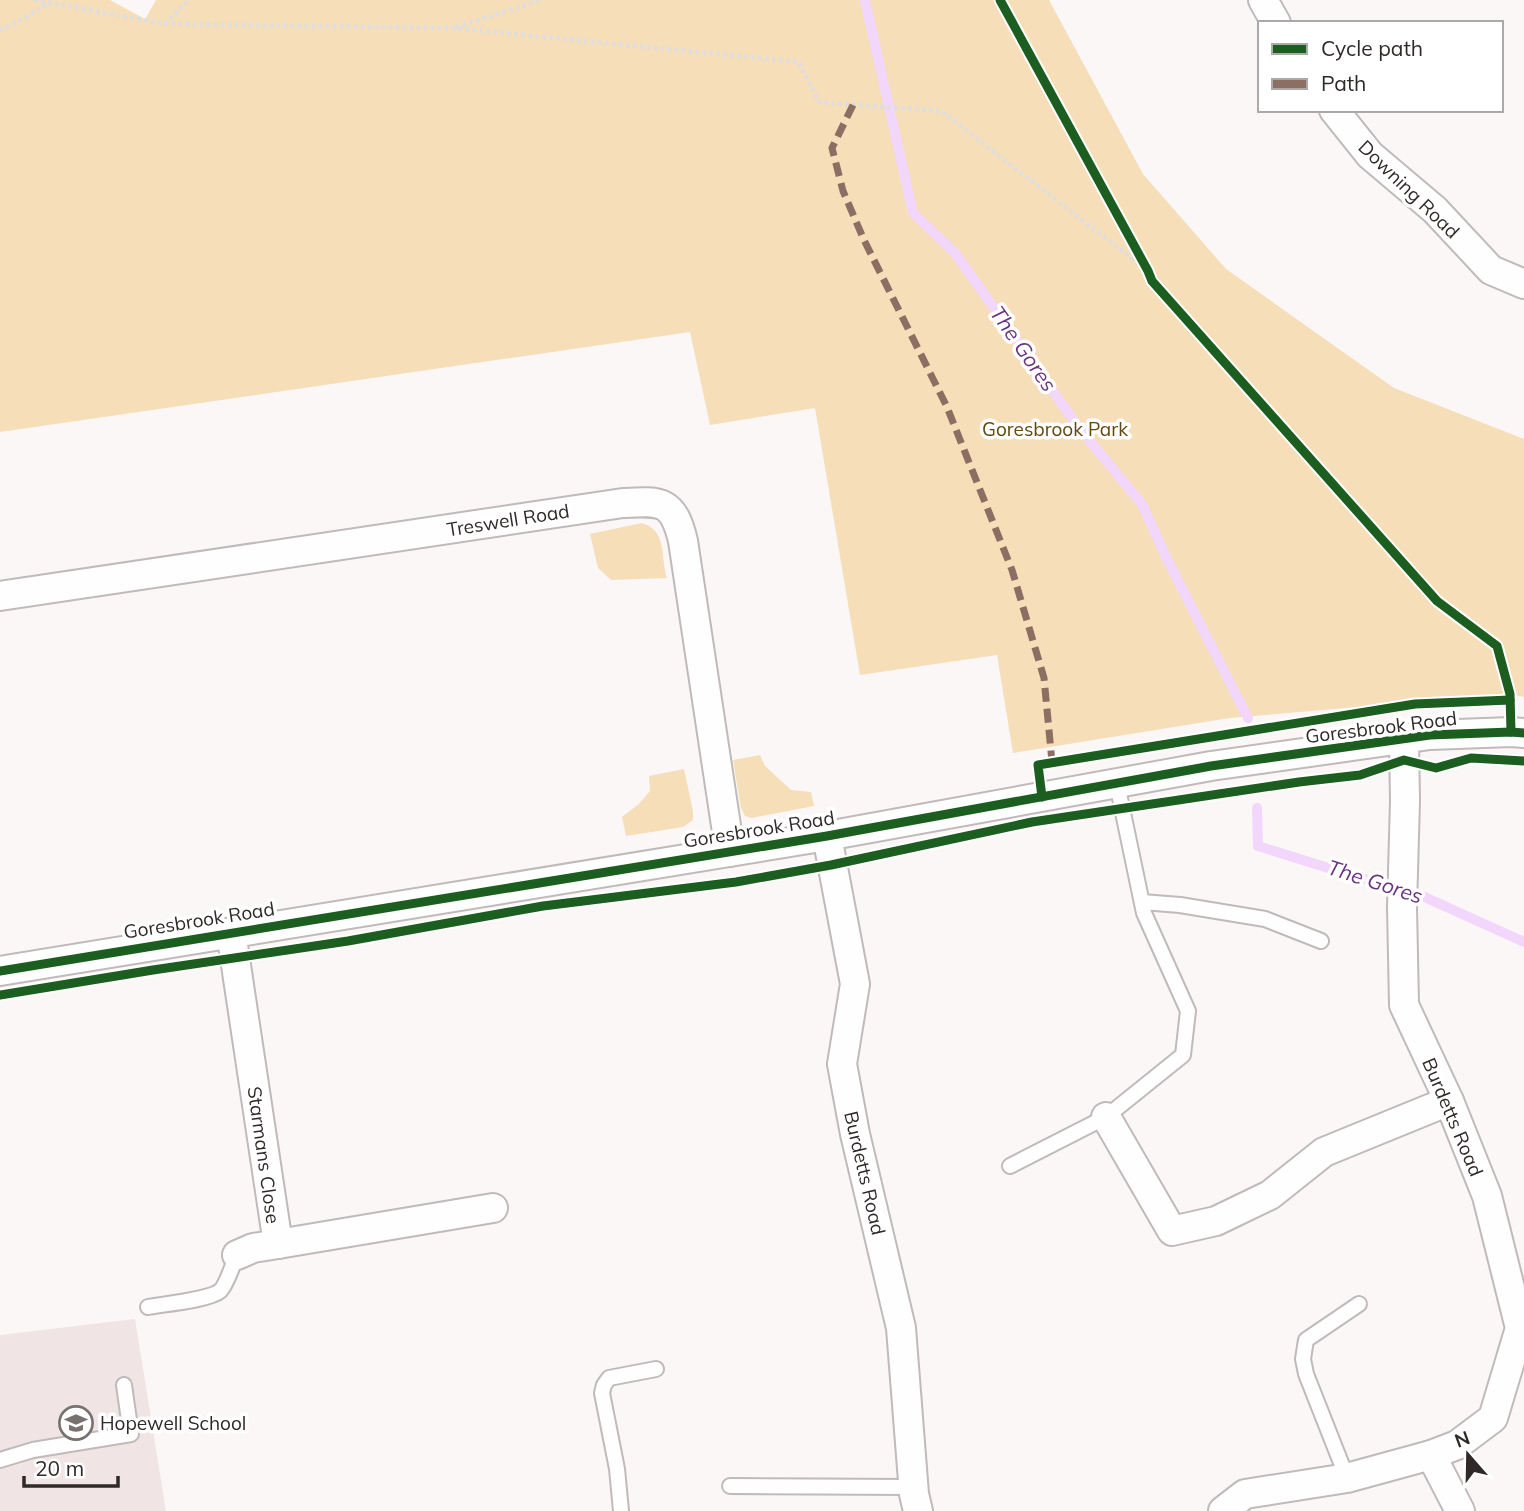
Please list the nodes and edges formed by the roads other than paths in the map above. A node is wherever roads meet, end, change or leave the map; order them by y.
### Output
1 (1263, 0) edge
2 (1275, 21) edge
3 (1336, 112) edge
4 (1524, 284) edge
5 (0, 596) edge
6 (1524, 733) edge
7 (1404, 739) junction
8 (1117, 784) junction
9 (827, 836) junction
10 (730, 852) junction
11 (1142, 902) junction
12 (231, 932) junction
13 (1321, 941) dead end
14 (0, 971) edge
15 (1449, 1101) junction
16 (1106, 1117) junction
17 (1010, 1166) dead end
18 (493, 1208) dead end
19 (278, 1244) junction
20 (237, 1255) joint
21 (1359, 1304) dead end
22 (148, 1307) dead end
23 (1522, 1328) edge
24 (656, 1369) dead end
25 (124, 1385) dead end
26 (1432, 1455) junction
27 (0, 1460) edge
28 (1347, 1478) junction
29 (730, 1486) dead end
30 (916, 1499) edge
31 (621, 1511) edge
32 (1223, 1511) edge
33 (1460, 1511) edge

1 - 2 street
3 - 4 street, Downing Road
5 - 10 street, Treswell Road
6 - 7 street, Goresbrook Road
7 - 8 street, Goresbrook Road
7 - 15 street, Burdetts Road
8 - 9 street, Goresbrook Road
8 - 11 lane
9 - 10 street, Goresbrook Road
9 - 30 street, Burdetts Road
10 - 12 street, Goresbrook Road
11 - 13 lane
11 - 16 lane
12 - 14 street, Goresbrook Road
12 - 19 street, Starmans Close
15 - 16 street
15 - 23 street, Burdetts Road
16 - 17 lane
18 - 19 street, Starmans Close
19 - 20 street
20 - 22 lane
21 - 28 lane
23 - 26 street, Burdetts Road
24 - 31 lane
25 - 27 lane
26 - 28 street, Burdetts Road
26 - 33 street
28 - 32 street, Burdetts Road
29 - 30 lane

